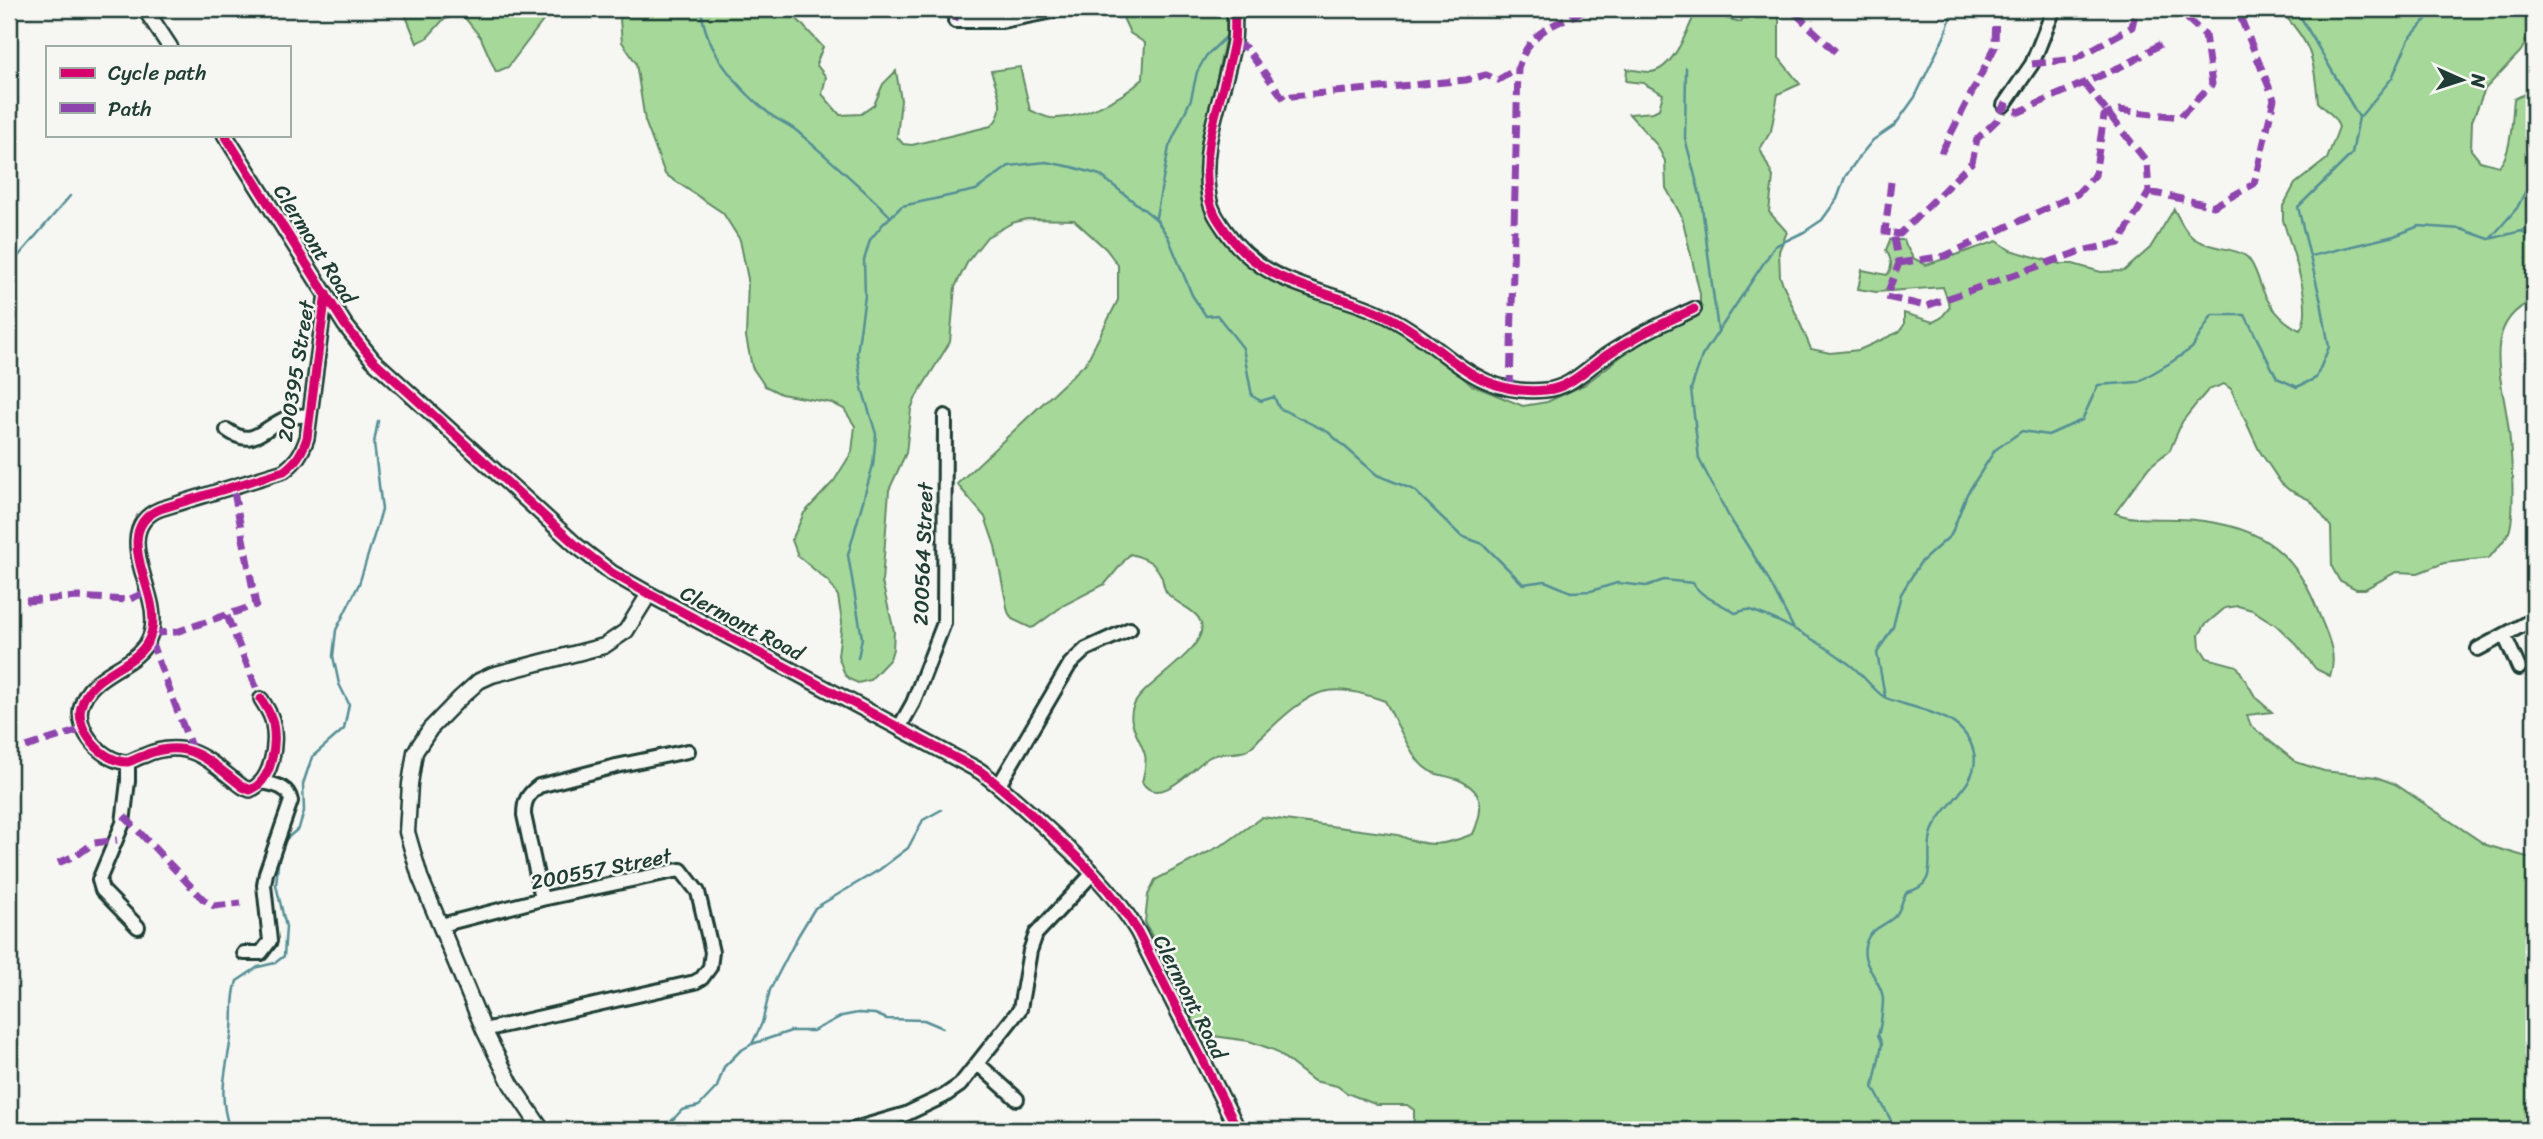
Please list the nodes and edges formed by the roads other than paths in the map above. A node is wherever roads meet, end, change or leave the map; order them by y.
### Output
1 (145, 9) edge
2 (1063, 9) edge
3 (2054, 9) edge
4 (1234, 14) edge
5 (955, 21) dead end
6 (169, 46) edge
7 (2004, 105) dead end
8 (226, 136) edge
9 (326, 293) junction
10 (1694, 309) dead end
11 (309, 415) junction
12 (945, 416) dead end
13 (227, 430) dead end
14 (649, 594) junction
15 (2534, 619) edge
16 (1130, 629) dead end
17 (2505, 636) junction
18 (2478, 649) dead end
19 (2519, 668) dead end
20 (261, 699) dead end
21 (899, 728) junction
22 (688, 751) dead end
23 (128, 762) junction
24 (262, 782) junction
25 (999, 785) junction
26 (1093, 873) junction
27 (542, 899) junction
28 (441, 925) junction
29 (138, 928) dead end
30 (244, 953) dead end
31 (484, 1030) junction
32 (978, 1064) junction
33 (1017, 1099) dead end
34 (542, 1130) edge
35 (850, 1130) edge
36 (1238, 1130) edge

1 - 6 street
2 - 5 street
3 - 7 street
4 - 10 street
8 - 9 street, Clermont Road
9 - 11 street, 200395 Street
9 - 14 street, Clermont Road
11 - 13 street
11 - 23 street, 200395 Street
12 - 21 street, 200564 Street
14 - 21 street, Clermont Road
14 - 28 street, Clermont Road
15 - 17 street
16 - 25 street
17 - 18 street
17 - 19 street
20 - 24 street
21 - 25 street, Clermont Road
22 - 27 street
23 - 24 street
23 - 29 street
24 - 30 street
25 - 26 street, Clermont Road
26 - 32 street
26 - 36 street, Clermont Road
27 - 28 street, 200557 Street
27 - 31 street, 200557 Street
28 - 31 street, Clermont Road
31 - 34 street, Clermont Road
32 - 33 street
32 - 35 street

